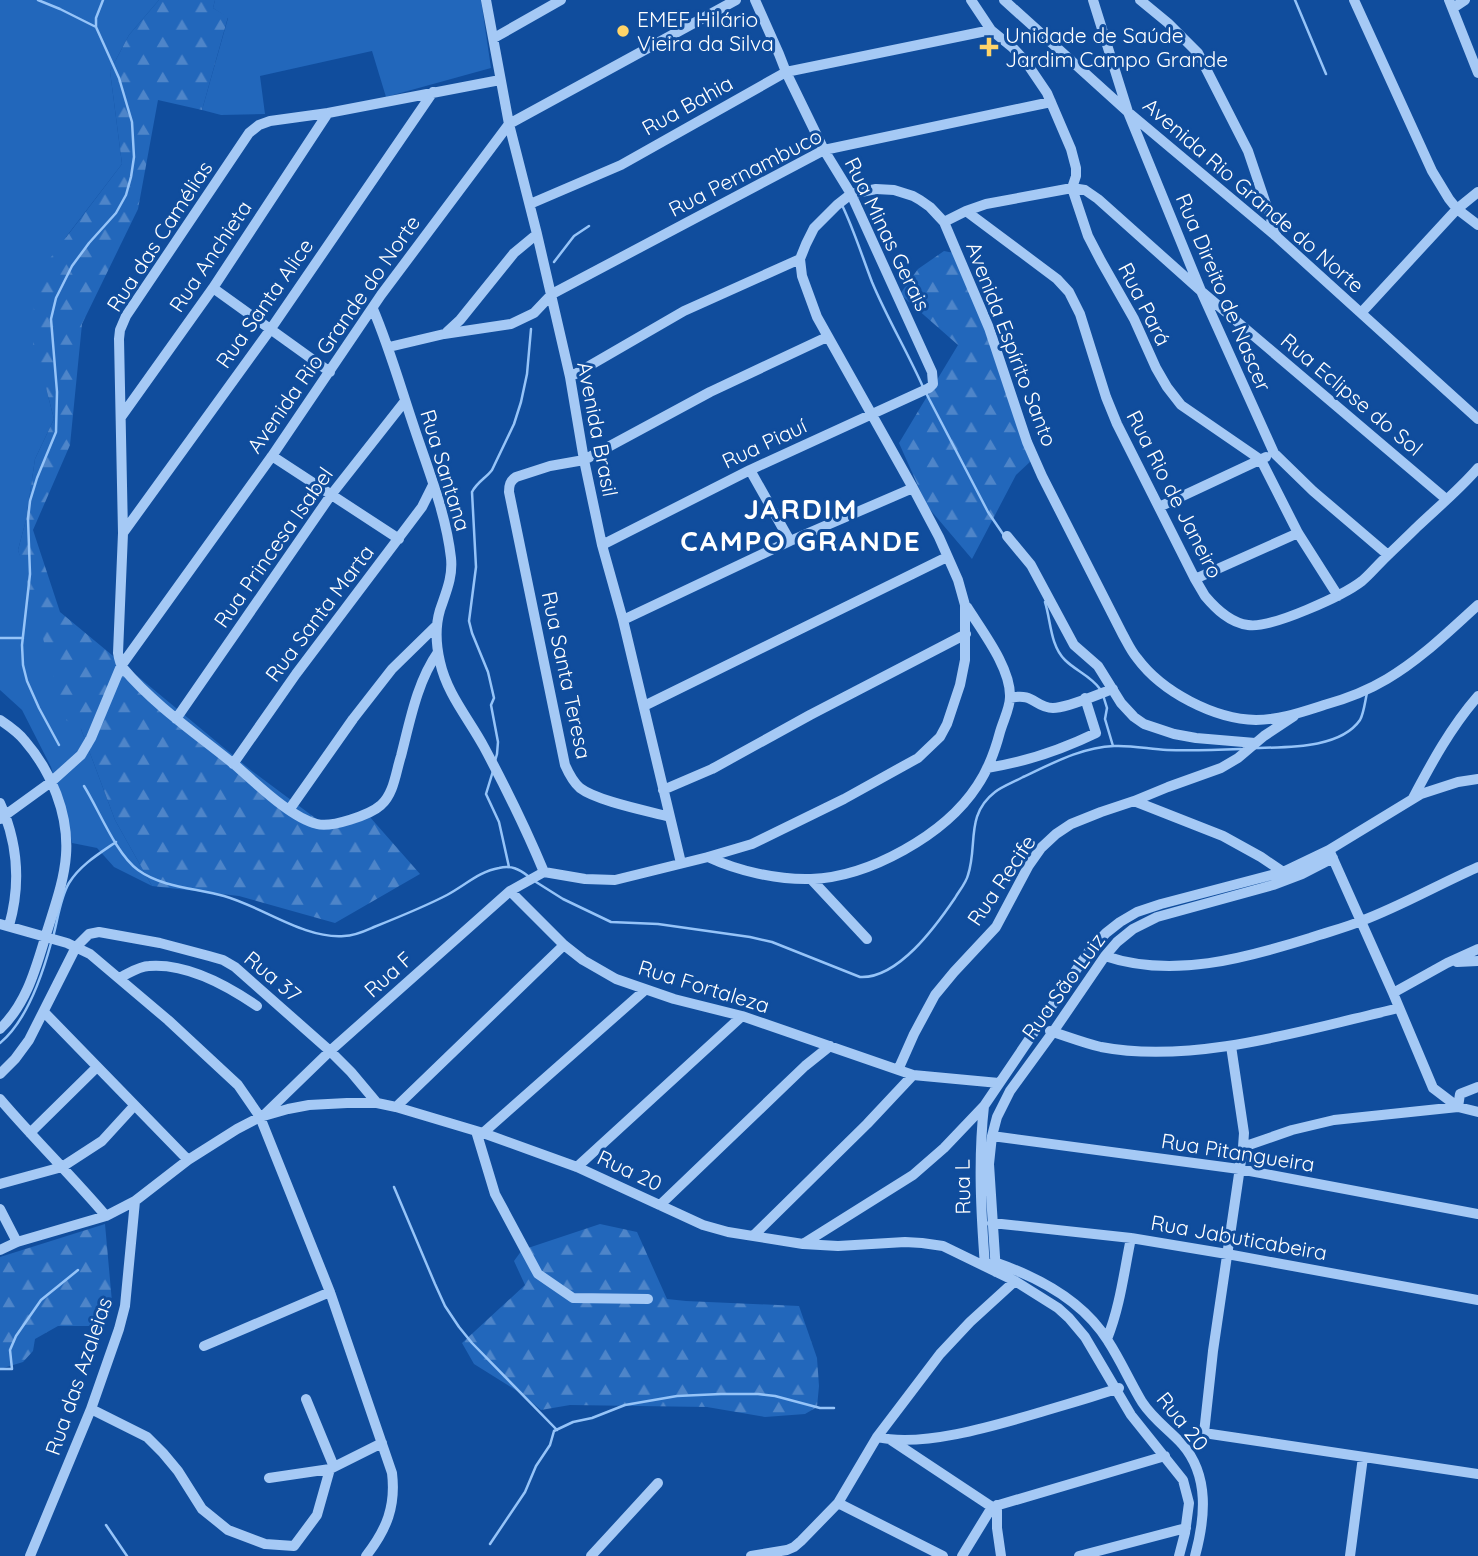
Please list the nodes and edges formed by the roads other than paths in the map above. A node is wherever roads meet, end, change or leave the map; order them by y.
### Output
1 (486, 0) edge
2 (561, 0) edge
3 (736, 0) edge
4 (755, 0) edge
5 (971, 0) edge
6 (1004, 0) edge
7 (1093, 0) edge
8 (1140, 0) edge
9 (1354, 0) edge
10 (1465, 0) edge
11 (1451, 4) edge
12 (991, 30) junction
13 (494, 38) junction
14 (786, 72) junction
15 (1478, 73) edge
16 (500, 80) junction
17 (433, 92) junction
18 (1051, 103) junction
19 (328, 113) junction
20 (1128, 113) junction
21 (509, 124) junction
22 (824, 149) junction
23 (1072, 188) junction
24 (1478, 192) edge
25 (851, 194) junction
26 (530, 204) junction
27 (1457, 209) junction
28 (966, 211) junction
29 (944, 222) junction
30 (1478, 225) edge
31 (537, 234) junction
32 (1277, 237) junction
33 (800, 259) junction
34 (213, 288) junction
35 (1201, 291) junction
36 (552, 294) junction
37 (373, 309) junction
38 (1361, 313) junction
39 (271, 330) junction
40 (444, 334) junction
41 (828, 337) junction
42 (389, 347) junction
43 (330, 372) junction
44 (932, 372) joint
45 (570, 377) junction
46 (405, 401) junction
47 (872, 415) junction
48 (120, 418) junction
49 (1478, 419) edge
50 (1274, 453) junction
51 (272, 456) junction
52 (584, 460) junction
53 (1261, 460) junction
54 (1478, 468) edge
55 (750, 470) junction
56 (433, 485) junction
57 (913, 488) junction
58 (331, 495) junction
59 (1446, 499) junction
60 (1159, 507) junction
61 (123, 533) junction
62 (1298, 533) junction
63 (1007, 536) dead end
64 (399, 539) junction
65 (790, 541) junction
66 (602, 545) junction
67 (1388, 555) junction
68 (947, 557) junction
69 (1195, 579) junction
70 (1338, 596) junction
71 (965, 605) junction
72 (1478, 605) edge
73 (623, 620) junction
74 (437, 625) junction
75 (966, 634) junction
76 (438, 652) junction
77 (121, 666) junction
78 (1113, 689) junction
79 (1478, 696) edge
80 (1010, 698) junction
81 (1085, 698) junction
82 (644, 706) junction
83 (1299, 713) junction
84 (176, 719) junction
85 (0, 720) edge
86 (1255, 743) junction
87 (233, 764) junction
88 (987, 768) junction
89 (1478, 779) edge
90 (51, 782) junction
91 (663, 790) junction
92 (1413, 798) junction
93 (1134, 801) junction
94 (0, 803) edge
95 (289, 810) junction
96 (3, 817) edge
97 (670, 817) junction
98 (1331, 854) junction
99 (708, 858) junction
100 (681, 863) junction
101 (1478, 867) edge
102 (544, 872) junction
103 (1283, 872) junction
104 (811, 879) junction
105 (510, 891) junction
106 (1362, 921) junction
107 (4, 925) edge
108 (45, 936) junction
109 (867, 939) dead end
110 (564, 945) junction
111 (76, 947) junction
112 (1478, 949) edge
113 (1105, 956) junction
114 (1478, 961) edge
115 (1447, 962) junction
116 (119, 978) junction
117 (645, 990) junction
118 (1393, 993) junction
119 (257, 1006) dead end
120 (1399, 1008) junction
121 (44, 1012) junction
122 (742, 1016) junction
123 (1037, 1027) junction
124 (0, 1029) edge
125 (1053, 1032) junction
126 (830, 1046) junction
127 (1231, 1046) junction
128 (330, 1051) junction
129 (97, 1067) junction
130 (898, 1070) junction
131 (0, 1073) edge
132 (913, 1075) junction
133 (999, 1083) junction
134 (1478, 1087) edge
135 (0, 1098) edge
136 (377, 1103) junction
137 (134, 1106) junction
138 (984, 1106) junction
139 (396, 1107) junction
140 (1458, 1107) junction
141 (1478, 1112) edge
142 (262, 1116) junction
143 (480, 1132) junction
144 (30, 1133) junction
145 (992, 1136) junction
146 (1243, 1147) junction
147 (188, 1160) junction
148 (62, 1167) junction
149 (577, 1167) junction
150 (1239, 1169) junction
151 (0, 1184) edge
152 (135, 1201) junction
153 (660, 1205) junction
154 (0, 1209) edge
155 (1478, 1214) edge
156 (106, 1216) junction
157 (992, 1223) junction
158 (753, 1236) junction
159 (1131, 1238) junction
160 (17, 1242) junction
161 (803, 1244) junction
162 (0, 1250) edge
163 (1227, 1254) junction
164 (993, 1267) junction
165 (1015, 1281) junction
166 (330, 1293) junction
167 (648, 1299) dead end
168 (1478, 1300) edge
169 (1107, 1339) junction
170 (204, 1346) dead end
171 (1132, 1384) junction
172 (1115, 1390) junction
173 (306, 1399) dead end
174 (91, 1409) junction
175 (1204, 1433) junction
176 (877, 1437) junction
177 (891, 1440) junction
178 (382, 1443) junction
179 (1183, 1445) junction
180 (1165, 1456) junction
181 (1363, 1457) junction
182 (332, 1468) junction
183 (1478, 1474) edge
184 (269, 1478) dead end
185 (658, 1483) dead end
186 (838, 1503) junction
187 (995, 1506) junction
188 (1185, 1530) junction
189 (782, 1554) edge
190 (30, 1556) edge
191 (366, 1556) edge
192 (591, 1556) edge
193 (751, 1556) edge
194 (943, 1556) edge
195 (962, 1556) edge
196 (1001, 1556) edge
197 (1079, 1556) edge
198 (1179, 1556) edge
199 (1194, 1556) edge
200 (1350, 1556) edge

1 - 13 street, Avenida Brasil
2 - 13 street
3 - 21 street, Avenida Rio Grande do Norte
4 - 14 street, Rua Minas Gerais
5 - 12 street, Rua Pará
6 - 20 street, Avenida Rio Grande do Norte
7 - 20 street, Rua Direito de Nascer
8 - 32 street
9 - 27 street
10 - 11 street
11 - 15 street
12 - 14 street, Rua Bahia
12 - 18 street, Rua Pará
13 - 16 street, Avenida Brasil
14 - 22 street, Rua Minas Gerais
14 - 26 street, Rua Bahia
16 - 17 street, Rua das Camélias
16 - 21 street, Avenida Brasil
17 - 19 street, Rua das Camélias
17 - 39 street, Rua Santa Alice
18 - 22 street, Rua Pernambuco
18 - 23 street, Rua Pará
19 - 34 street, Rua Anchieta
19 - 48 street, Rua das Camélias
20 - 32 street, Avenida Rio Grande do Norte
20 - 35 street, Rua Direito de Nascer
21 - 26 street, Avenida Brasil
21 - 37 street, Avenida Rio Grande do Norte
22 - 25 street, Rua Minas Gerais
22 - 36 street, Rua Pernambuco
23 - 28 street
23 - 35 street, Rua Eclipse do Sol
23 - 53 street, Rua Pará
24 - 27 street
25 - 29 street, Avenida Espírito Santo
25 - 33 street
25 - 44 street, Rua Minas Gerais
26 - 31 street, Avenida Brasil
27 - 30 street
27 - 38 street
28 - 29 street
28 - 60 street, Rua Rio de Janeiro
29 - 83 street, Avenida Espírito Santo
31 - 36 street, Avenida Brasil
31 - 40 street
32 - 38 street, Avenida Rio Grande do Norte
33 - 41 street
33 - 45 street
34 - 39 street
34 - 48 street, Rua Anchieta
35 - 50 street, Rua Direito de Nascer
35 - 59 street, Rua Eclipse do Sol
36 - 40 street, Rua Pernambuco
36 - 45 street, Avenida Brasil
37 - 42 street, Rua Santana
37 - 43 street, Avenida Rio Grande do Norte
38 - 49 street, Avenida Rio Grande do Norte
39 - 43 street
39 - 61 street, Rua Santa Alice
40 - 42 street, Rua Pernambuco
41 - 47 street
41 - 52 street
42 - 46 street, Rua Santana
43 - 51 street, Avenida Rio Grande do Norte
44 - 47 street, Rua Piauí
45 - 52 street, Avenida Brasil
46 - 56 street, Rua Santana
46 - 58 street, Rua Princesa Isabel
47 - 55 street, Rua Piauí
47 - 57 street
48 - 61 street, Rua das Camélias
50 - 53 street
50 - 67 street, Rua Direito de Nascer
51 - 58 street
51 - 77 street, Avenida Rio Grande do Norte
52 - 66 street, Avenida Brasil
52 - 97 street, Rua Santa Teresa
53 - 60 street
53 - 62 street, Rua Pará
54 - 59 street, Rua Rio de Janeiro
55 - 65 street
55 - 66 street, Rua Piauí
56 - 64 street, Rua Santa Marta
56 - 74 street, Rua Santana
57 - 65 street
57 - 68 street
58 - 64 street
58 - 84 street, Rua Princesa Isabel
59 - 67 street, Rua Rio de Janeiro
60 - 69 street, Rua Rio de Janeiro
61 - 77 street, Rua das Camélias
62 - 69 street
62 - 70 street, Rua Pará
63 - 78 street
64 - 87 street, Rua Santa Marta
65 - 73 street
66 - 73 street, Avenida Brasil
67 - 70 street, Rua Rio de Janeiro
68 - 71 street
68 - 82 street
69 - 70 street, Rua Rio de Janeiro
71 - 75 street
71 - 80 street
72 - 83 street, Avenida Espírito Santo
73 - 82 street, Avenida Brasil
74 - 76 street, Rua Santana
74 - 95 street
75 - 91 street
75 - 99 street
76 - 95 street
76 - 102 street, Rua Santana
77 - 84 street
77 - 90 street, Avenida Rio Grande do Norte
78 - 81 street
78 - 86 street
79 - 92 street
80 - 81 street
80 - 88 street
81 - 88 street
82 - 91 street, Avenida Brasil
83 - 86 street, Rua Recife
84 - 87 street
85 - 90 street
86 - 93 street, Rua Recife
87 - 95 street
88 - 104 street
89 - 92 street, Rua São Luiz
90 - 96 street, Avenida Rio Grande do Norte
90 - 108 street
91 - 97 street, Avenida Brasil
92 - 98 street, Rua São Luiz
93 - 103 street
93 - 130 street, Rua Recife
94 - 96 street
96 - 107 street
97 - 100 street, Avenida Brasil
98 - 103 street, Rua São Luiz
98 - 106 street
98 - 113 street, Rua São Luiz
99 - 100 street
99 - 104 street
100 - 102 street
101 - 106 street
102 - 105 street, Rua F
103 - 123 street, Rua São Luiz
104 - 109 street
105 - 110 street, Rua Fortaleza
105 - 128 street, Rua F
106 - 113 street
106 - 118 street
107 - 108 street
108 - 111 street
108 - 124 street
110 - 117 street, Rua Fortaleza
110 - 139 street
111 - 116 street
111 - 121 street
111 - 128 street, Rua 37
112 - 115 street
113 - 125 street, Rua São Luiz
114 - 115 street
115 - 118 street
116 - 119 street
116 - 142 street
117 - 122 street, Rua Fortaleza
117 - 143 street
118 - 120 street
120 - 127 street
120 - 140 street
121 - 129 street
121 - 131 street
122 - 126 street, Rua Fortaleza
122 - 149 street
123 - 125 street
123 - 133 street, Rua São Luiz
125 - 127 street
125 - 145 street, Rua São Luiz
126 - 130 street, Rua Fortaleza
126 - 153 street
127 - 146 street
128 - 136 street, Rua 37
128 - 142 street, Rua F
129 - 137 street
129 - 144 street
130 - 132 street, Rua Fortaleza
132 - 133 street
132 - 158 street
133 - 138 street, Rua São Luiz
134 - 140 street
135 - 144 street
136 - 139 street, Rua 20
136 - 142 street, Rua 20
137 - 147 street
137 - 148 street
138 - 161 street, Rua São Luiz
138 - 164 street, Rua L
139 - 143 street, Rua 20
140 - 141 street
140 - 146 street
142 - 147 street, Rua 20
142 - 166 street
143 - 149 street, Rua 20
143 - 167 street
144 - 148 street
145 - 150 street, Rua Pitangueira
145 - 157 street, Rua São Luiz
146 - 150 street
147 - 152 street, Rua 20
148 - 151 street
148 - 156 street
149 - 153 street, Rua 20
150 - 155 street, Rua Pitangueira
150 - 163 street
152 - 156 street, Rua 20
152 - 174 street, Rua das Azaleias
153 - 158 street, Rua 20
154 - 160 street
156 - 160 street, Rua 20
157 - 159 street, Rua Jabuticabeira
157 - 164 street, Rua São Luiz
158 - 161 street, Rua 20
159 - 163 street, Rua Jabuticabeira
159 - 169 street
160 - 162 street, Rua 20
161 - 164 street, Rua 20
163 - 168 street, Rua Jabuticabeira
163 - 175 street
164 - 165 street, Rua 20
164 - 169 street, Rua 20
165 - 172 street, Rua 20
165 - 176 street
166 - 170 street
166 - 178 street
169 - 171 street, Rua 20
171 - 172 street
171 - 179 street, Rua 20
172 - 177 street
172 - 180 street, Rua 20
173 - 182 street
174 - 182 street
174 - 190 street, Rua das Azaleias
175 - 179 street
175 - 181 street
176 - 177 street
176 - 186 street
177 - 187 street
178 - 182 street
178 - 191 street
179 - 199 street, Rua 20
180 - 187 street
180 - 188 street, Rua 20
181 - 183 street
181 - 200 street
182 - 184 street
185 - 192 street
186 - 189 street
186 - 194 street
187 - 195 street
187 - 196 street
188 - 197 street
188 - 198 street, Rua 20
188 - 199 street
189 - 193 street

